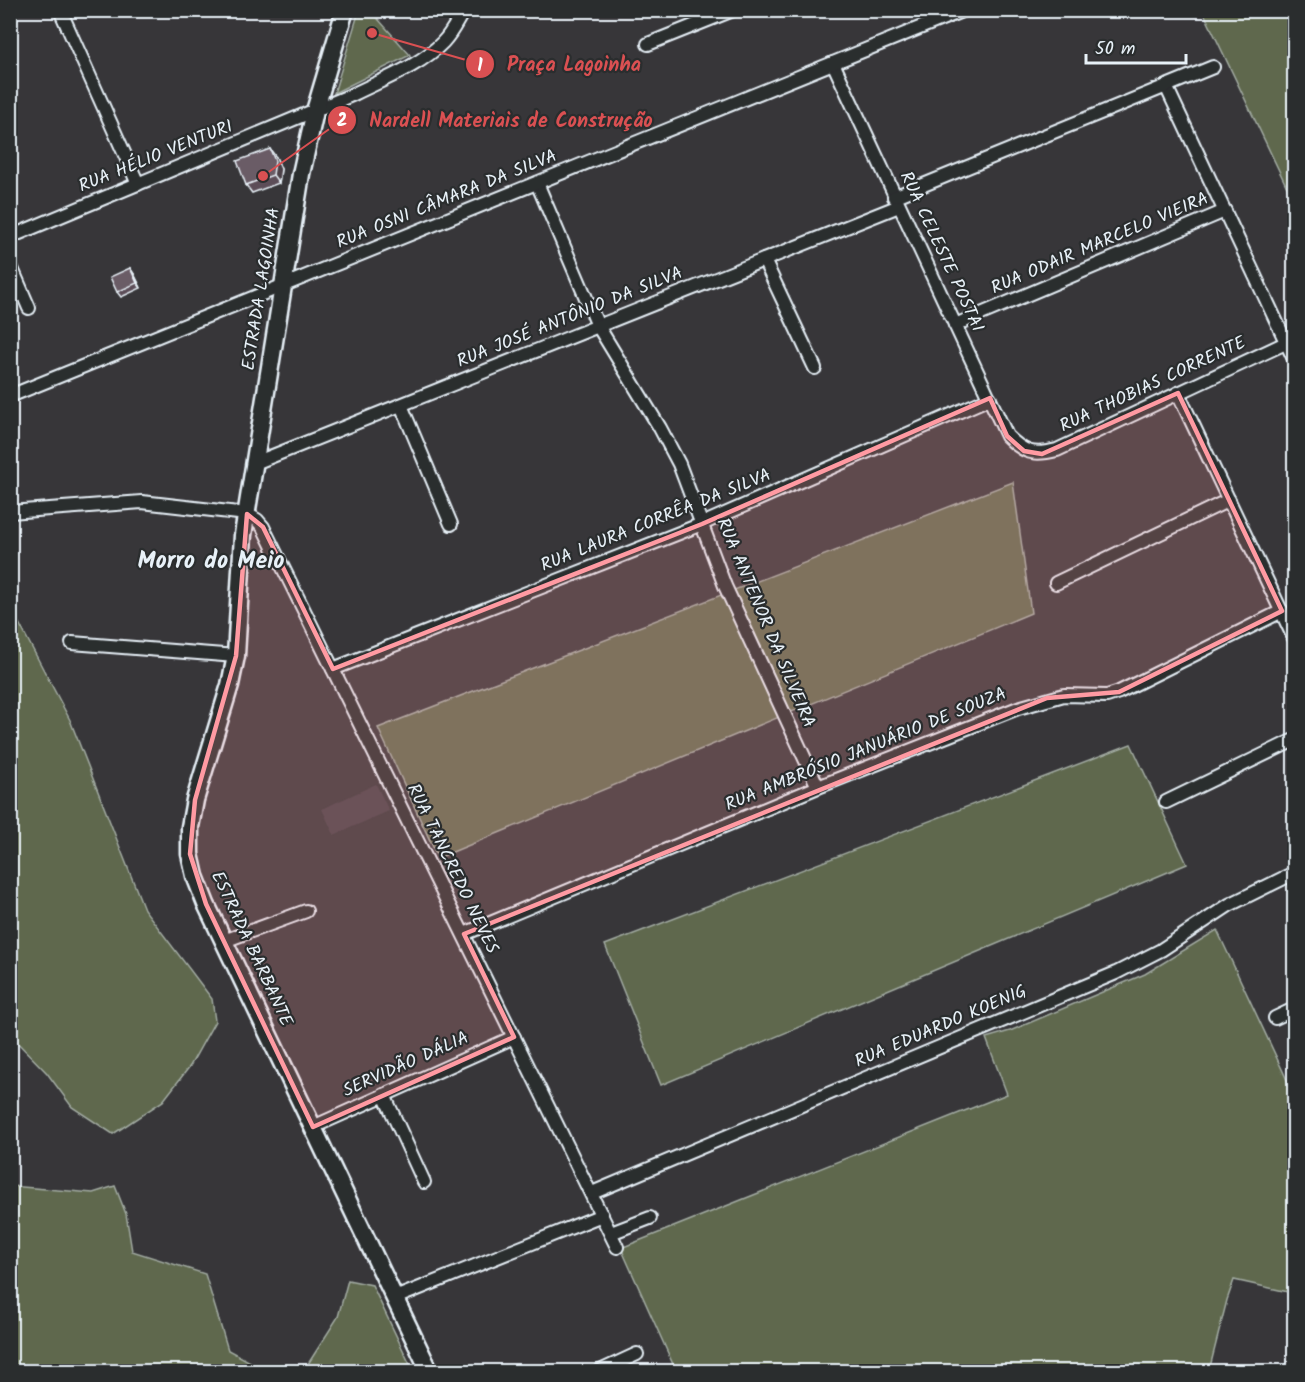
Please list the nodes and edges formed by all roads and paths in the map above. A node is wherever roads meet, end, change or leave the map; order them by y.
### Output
1 (60, 10) edge
2 (345, 10) edge
3 (464, 10) edge
4 (733, 10) edge
5 (964, 10) edge
6 (648, 44) dead end
7 (833, 63) junction
8 (1213, 67) dead end
9 (1166, 86) junction
10 (315, 111) junction
11 (537, 183) junction
12 (138, 184) junction
13 (897, 201) junction
14 (1225, 211) junction
15 (10, 237) edge
16 (764, 260) junction
17 (10, 264) edge
18 (284, 285) junction
19 (29, 308) dead end
20 (955, 325) junction
21 (598, 326) junction
22 (1291, 341) edge
23 (1294, 359) edge
24 (815, 368) dead end
25 (1178, 393) junction
26 (10, 396) edge
27 (990, 398) junction
28 (401, 405) junction
29 (1024, 451) joint
30 (255, 463) junction
31 (1229, 500) junction
32 (10, 512) edge
33 (247, 514) junction
34 (451, 524) dead end
35 (702, 524) junction
36 (1056, 583) dead end
37 (1282, 611) junction
38 (1294, 638) edge
39 (72, 643) dead end
40 (236, 656) junction
41 (333, 669) junction
42 (1294, 740) edge
43 (818, 788) junction
44 (1166, 801) dead end
45 (1294, 873) edge
46 (306, 911) dead end
47 (464, 934) junction
48 (224, 941) junction
49 (1294, 1009) edge
50 (1275, 1018) dead end
51 (514, 1036) junction
52 (384, 1095) junction
53 (313, 1127) junction
54 (424, 1182) dead end
55 (592, 1193) junction
56 (602, 1215) junction
57 (650, 1218) dead end
58 (611, 1233) junction
59 (617, 1247) dead end
60 (395, 1298) junction
61 (637, 1354) dead end
62 (430, 1371) edge
63 (598, 1371) edge

1 - 12 street
2 - 10 main road, ESTRADA LAGOINHA
3 - 10 street
4 - 6 street
5 - 7 street, RUA OSNI CÂMARA DA SILVA
7 - 11 street, RUA OSNI CÂMARA DA SILVA
7 - 13 street, RUA CELESTE POSTAI
8 - 9 street, RUA JOSÉ ANTÔNIO DA SILVA
9 - 13 street, RUA JOSÉ ANTÔNIO DA SILVA
9 - 14 street
10 - 12 street, RUA HÉLIO VENTURI
10 - 18 main road, ESTRADA LAGOINHA
11 - 18 street, RUA OSNI CÂMARA DA SILVA
11 - 21 street, RUA ANTENOR DA SILVEIRA
12 - 15 street, RUA HÉLIO VENTURI
13 - 16 street, RUA JOSÉ ANTÔNIO DA SILVA
13 - 20 street, RUA CELESTE POSTAI
14 - 20 street, RUA ODAIR MARCELO VIEIRA
14 - 22 street
16 - 21 street, RUA JOSÉ ANTÔNIO DA SILVA
16 - 24 street
17 - 19 street
18 - 26 street, RUA OSNI CÂMARA DA SILVA
18 - 30 main road, ESTRADA LAGOINHA
20 - 27 street, RUA CELESTE POSTAI
21 - 28 street, RUA JOSÉ ANTÔNIO DA SILVA
21 - 35 street, RUA ANTENOR DA SILVEIRA
22 - 23 street
22 - 25 street, RUA THOBIAS CORRENTE
25 - 29 street, RUA THOBIAS CORRENTE
25 - 31 street
27 - 29 street, RUA CELESTE POSTAI
27 - 35 street, RUA LAURA CORRÊA DA SILVA
28 - 30 street, RUA JOSÉ ANTÔNIO DA SILVA
28 - 34 street
30 - 33 main road, ESTRADA LAGOINHA
31 - 36 street
31 - 37 street
32 - 33 street
33 - 40 main road, ESTRADA BARBANTE
33 - 41 street, RUA TANCREDO NEVES
35 - 41 street, RUA LAURA CORRÊA DA SILVA
35 - 43 street, RUA ANTENOR DA SILVEIRA
37 - 38 street
37 - 43 street, RUA AMBRÓSIO JANUÁRIO DE SOUZA
39 - 40 street
40 - 48 main road, ESTRADA BARBANTE
41 - 47 street, RUA TANCREDO NEVES
42 - 44 street
43 - 47 street, RUA AMBRÓSIO JANUÁRIO DE SOUZA
45 - 55 street, RUA EDUARDO KOENIG
46 - 48 street
47 - 51 street, RUA TANCREDO NEVES
48 - 53 main road, ESTRADA BARBANTE
49 - 50 street
51 - 52 street, SERVIDÃO DÁLIA
51 - 55 street, RUA TANCREDO NEVES
52 - 53 street, SERVIDÃO DÁLIA
52 - 54 street
53 - 60 main road, ESTRADA BARBANTE
55 - 56 street, RUA TANCREDO NEVES
56 - 58 street, RUA TANCREDO NEVES
56 - 60 street
57 - 58 street
58 - 59 street, RUA TANCREDO NEVES
60 - 62 main road, ESTRADA BARBANTE
61 - 63 street

